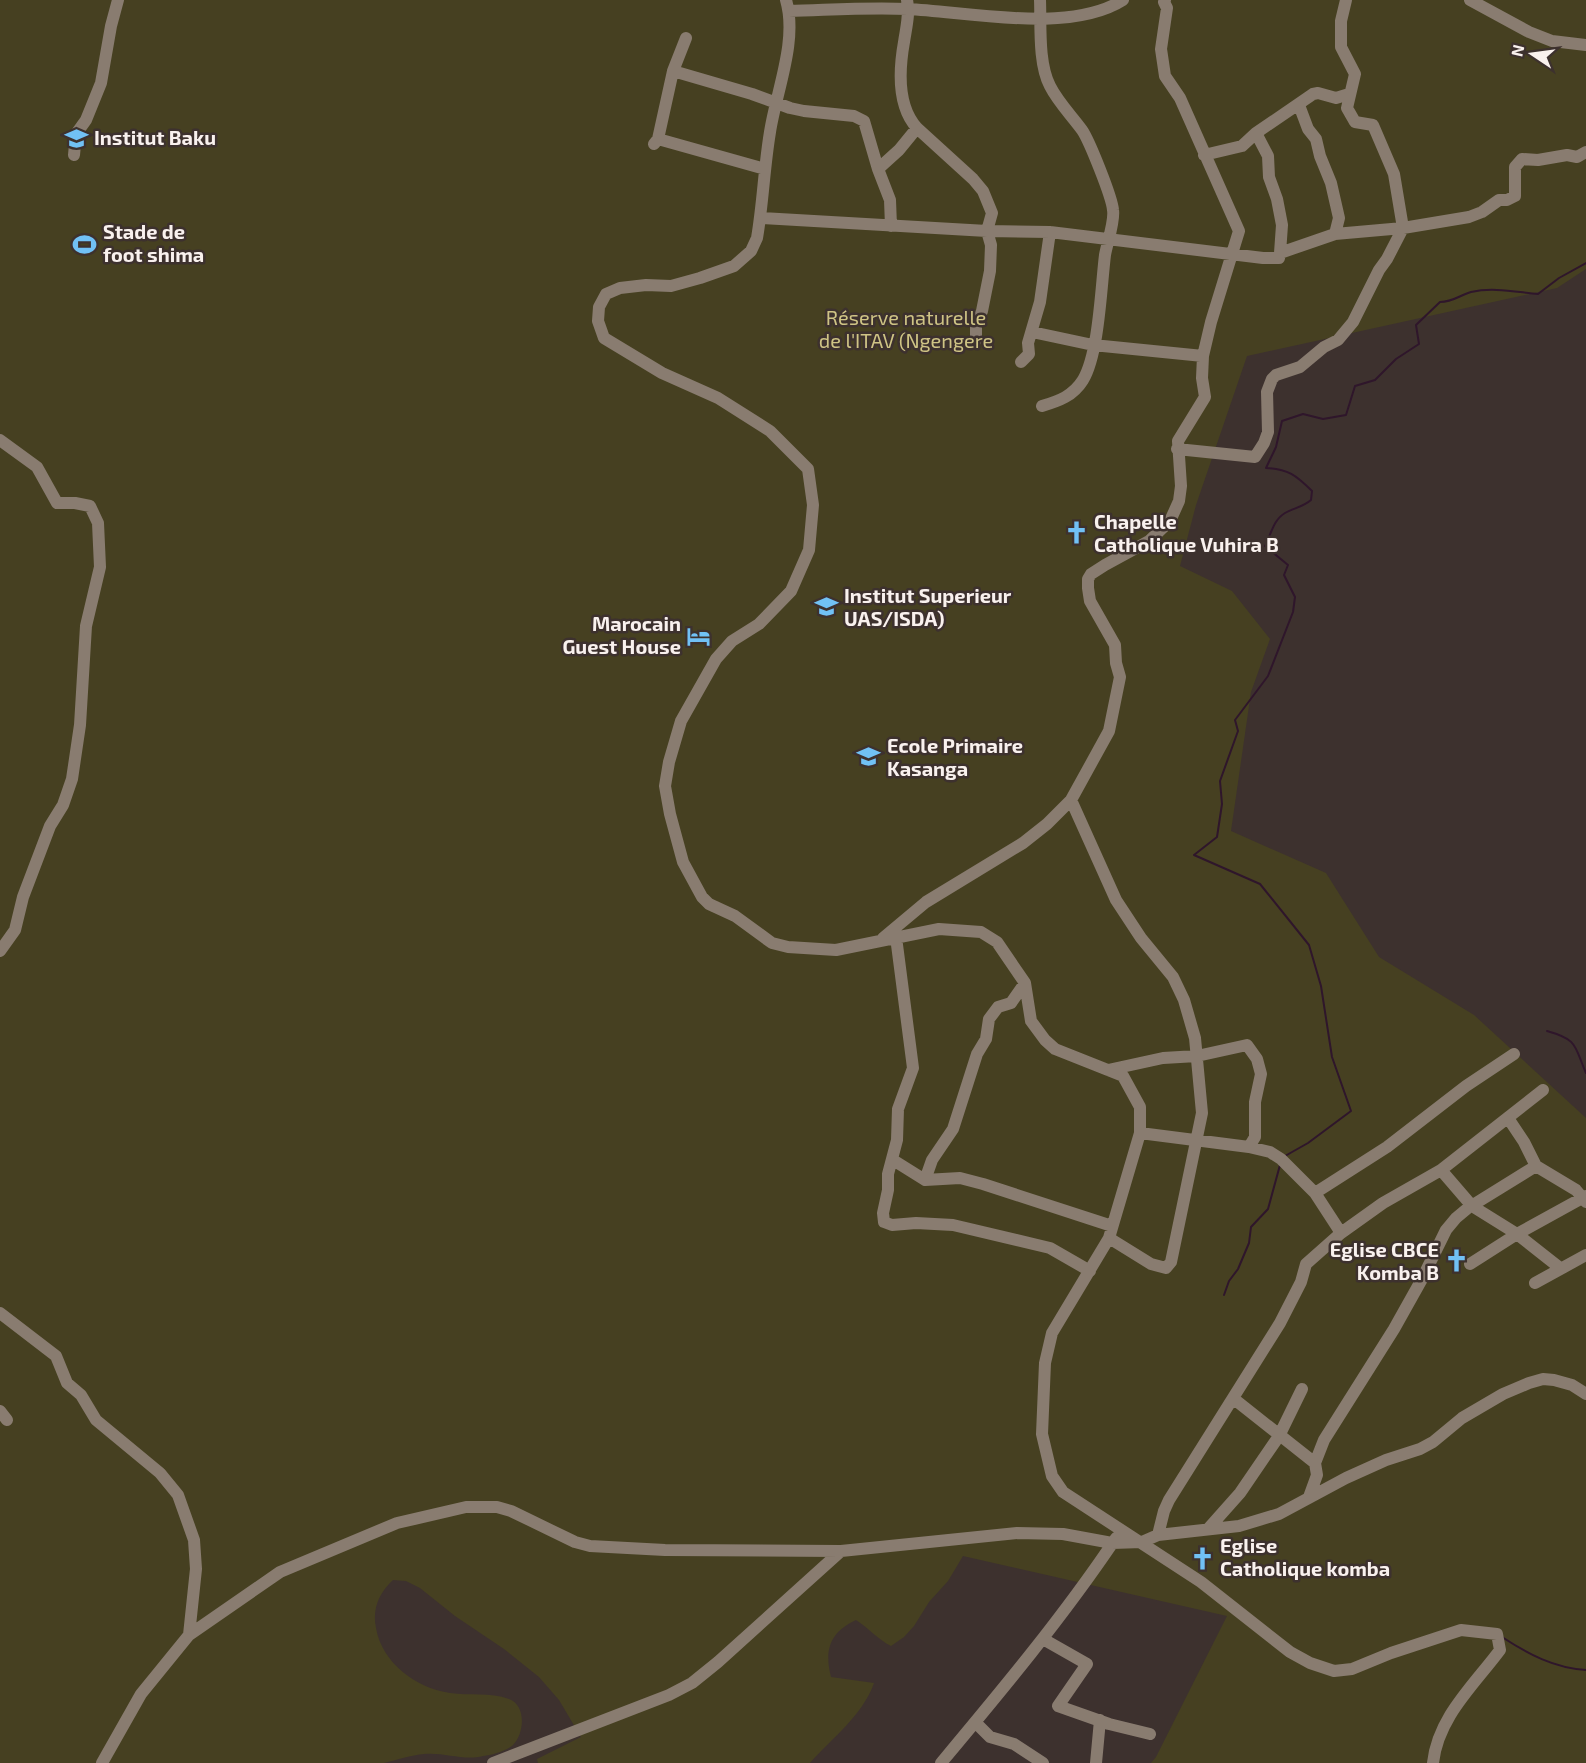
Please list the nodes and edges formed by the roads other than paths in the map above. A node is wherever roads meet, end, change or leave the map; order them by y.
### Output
1 (118, 0) edge
2 (1040, 0) edge
3 (1123, 0) edge
4 (1346, 0) edge
5 (1470, 0) edge
6 (1162, 1) edge
7 (908, 5) edge
8 (788, 6) edge
9 (1041, 20) junction
10 (686, 38) dead end
11 (1586, 45) edge
12 (673, 71) junction
13 (1349, 94) junction
14 (776, 103) junction
15 (1299, 105) junction
16 (917, 128) junction
17 (1256, 134) junction
18 (1586, 152) edge
19 (74, 155) dead end
20 (1204, 155) junction
21 (765, 169) junction
22 (878, 169) junction
23 (761, 218) junction
24 (891, 226) junction
25 (1403, 228) junction
26 (987, 231) junction
27 (1050, 232) junction
28 (1335, 234) junction
29 (1108, 239) junction
30 (1280, 253) junction
31 (1231, 254) junction
32 (1032, 332) junction
33 (976, 340) dead end
34 (1093, 345) junction
35 (1203, 356) junction
36 (1021, 362) dead end
37 (1042, 406) dead end
38 (0, 440) edge
39 (1178, 449) junction
40 (1071, 800) junction
41 (896, 937) junction
42 (881, 940) junction
43 (0, 951) edge
44 (1025, 983) junction
45 (1514, 1054) dead end
46 (1197, 1056) junction
47 (1107, 1071) junction
48 (1543, 1090) dead end
49 (1508, 1118) junction
50 (1140, 1133) junction
51 (1195, 1141) junction
52 (1249, 1146) junction
53 (893, 1160) junction
54 (1536, 1166) junction
55 (1442, 1170) junction
56 (925, 1180) junction
57 (1316, 1192) junction
58 (1584, 1199) edge
59 (1472, 1206) junction
60 (1110, 1232) junction
61 (1341, 1233) junction
62 (1517, 1234) junction
63 (1586, 1255) edge
64 (1470, 1264) dead end
65 (1560, 1268) junction
66 (1090, 1271) junction
67 (1535, 1283) dead end
68 (0, 1313) edge
69 (1302, 1389) dead end
70 (1586, 1394) edge
71 (1234, 1399) junction
72 (1278, 1436) junction
73 (1315, 1464) junction
74 (1309, 1497) junction
75 (1110, 1521) junction
76 (1208, 1529) junction
77 (1158, 1535) junction
78 (1142, 1542) junction
79 (1112, 1544) junction
80 (841, 1551) junction
81 (189, 1635) junction
82 (1043, 1639) junction
83 (1100, 1720) junction
84 (976, 1723) junction
85 (1150, 1734) dead end
86 (102, 1763) edge
87 (494, 1763) edge
88 (941, 1763) edge
89 (1043, 1763) edge
90 (1096, 1763) edge
91 (1434, 1763) edge

1 - 19 street
2 - 9 street
3 - 9 street
4 - 13 street
5 - 11 street
6 - 20 street
7 - 8 street
7 - 9 street
7 - 16 street
8 - 14 street
9 - 29 street
10 - 12 street
12 - 14 street
12 - 21 street
13 - 15 street
13 - 25 street
14 - 21 street
14 - 22 street
15 - 17 street
15 - 28 street
16 - 22 street
16 - 26 street
17 - 20 street
17 - 30 street
18 - 25 street
20 - 31 street
21 - 23 street
22 - 24 street
23 - 24 street
23 - 42 street
24 - 26 street
25 - 28 street
25 - 39 street
26 - 27 street
26 - 33 street
27 - 29 street
27 - 32 street
28 - 30 street
29 - 31 street
29 - 34 street
30 - 31 street
31 - 35 street
32 - 34 street
32 - 36 street
34 - 35 street
34 - 37 street
35 - 39 street
38 - 43 street
39 - 40 street
40 - 42 street
40 - 46 street
41 - 42 street
41 - 44 street
41 - 53 street
44 - 47 street
44 - 56 street
45 - 57 street
46 - 47 street
46 - 51 street
46 - 52 street
47 - 50 street
48 - 49 street
49 - 54 street
49 - 55 street
50 - 51 street
50 - 60 street
51 - 52 street
51 - 60 street
52 - 57 street
53 - 56 street
53 - 66 street
54 - 58 street
54 - 59 street
55 - 59 street
55 - 61 street
56 - 60 street
57 - 61 street
58 - 62 street
59 - 62 street
59 - 73 street
60 - 66 street
61 - 71 street
62 - 64 street
62 - 65 street
63 - 65 street
65 - 67 street
66 - 75 street
68 - 81 street
69 - 72 street
70 - 74 street
71 - 72 street
71 - 77 street
72 - 73 street
72 - 76 street
73 - 74 street
74 - 76 street
75 - 78 street
75 - 79 street
76 - 77 street
77 - 78 street
78 - 79 street
78 - 91 street
79 - 80 street
79 - 82 street
80 - 81 street
80 - 87 street
81 - 86 street
82 - 83 street
82 - 84 street
83 - 85 street
83 - 90 street
84 - 88 street
84 - 89 street

